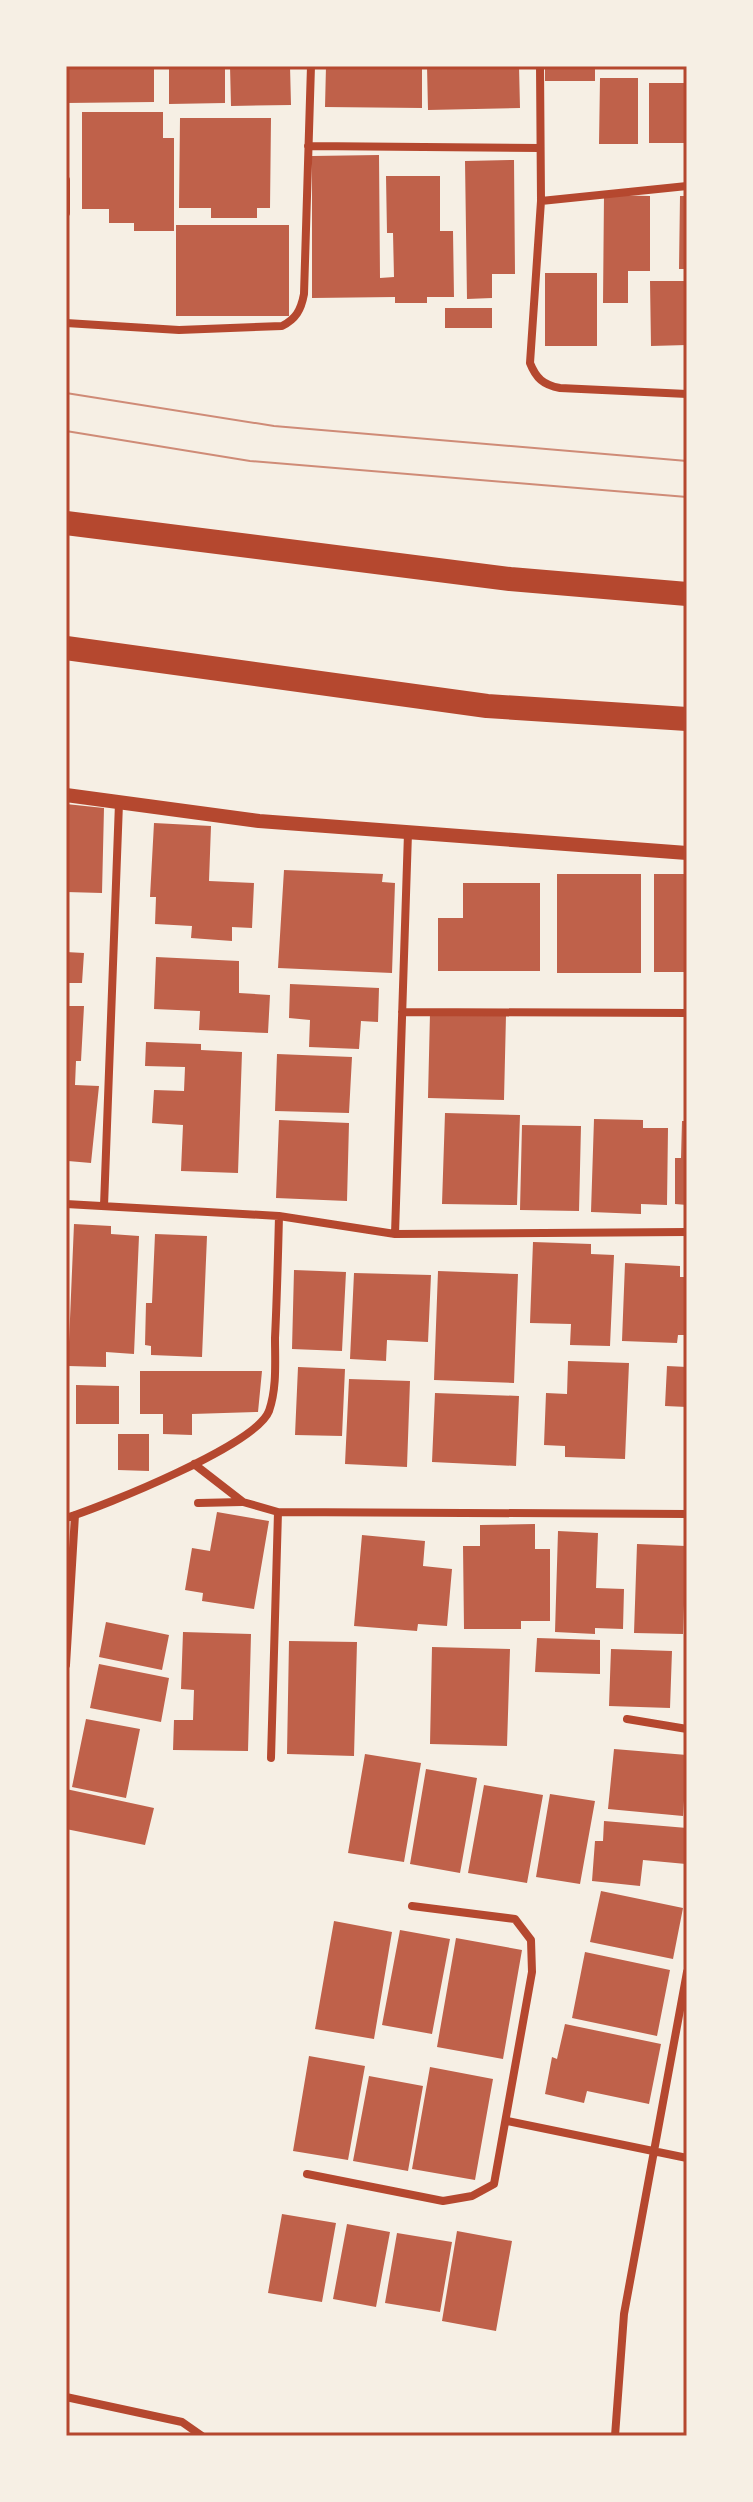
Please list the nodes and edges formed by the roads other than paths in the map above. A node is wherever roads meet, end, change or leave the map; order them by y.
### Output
1 (311, 66) edge
2 (540, 66) edge
3 (308, 146) junction
4 (540, 148) junction
5 (66, 180) edge
6 (687, 186) edge
7 (541, 201) junction
8 (66, 213) edge
9 (66, 323) edge
10 (687, 394) edge
11 (66, 523) edge
12 (687, 594) edge
13 (66, 648) edge
14 (687, 719) edge
15 (66, 795) edge
16 (119, 803) junction
17 (408, 833) junction
18 (687, 853) edge
19 (402, 1012) junction
20 (687, 1013) edge
21 (66, 1204) edge
22 (104, 1206) junction
23 (279, 1216) junction
24 (687, 1232) edge
25 (395, 1234) junction
26 (194, 1464) junction
27 (243, 1502) junction
28 (198, 1503) dead end
29 (278, 1512) junction
30 (687, 1514) edge
31 (70, 1516) edge
32 (66, 1665) edge
33 (627, 1719) dead end
34 (687, 1729) edge
35 (271, 1758) dead end
36 (412, 1906) dead end
37 (687, 1972) edge
38 (507, 2121) junction
39 (652, 2151) junction
40 (687, 2158) edge
41 (307, 2174) dead end
42 (66, 2397) edge
43 (202, 2436) edge
44 (615, 2436) edge

1 - 3 street
2 - 4 street
3 - 4 street
3 - 9 street
4 - 7 street
5 - 8 street
6 - 7 street
7 - 10 street
11 - 12 highway
13 - 14 highway
15 - 16 street
16 - 17 street
16 - 22 street
17 - 18 street
17 - 19 street
19 - 20 street
19 - 25 street
21 - 22 street
22 - 23 street
23 - 25 street
23 - 26 street
24 - 25 street
26 - 27 street
26 - 31 street
27 - 28 street
27 - 29 street
29 - 30 street
29 - 35 street
31 - 32 street
33 - 34 street
36 - 38 street
37 - 39 street
38 - 39 street
38 - 41 street
39 - 40 street
39 - 44 street
42 - 43 street

